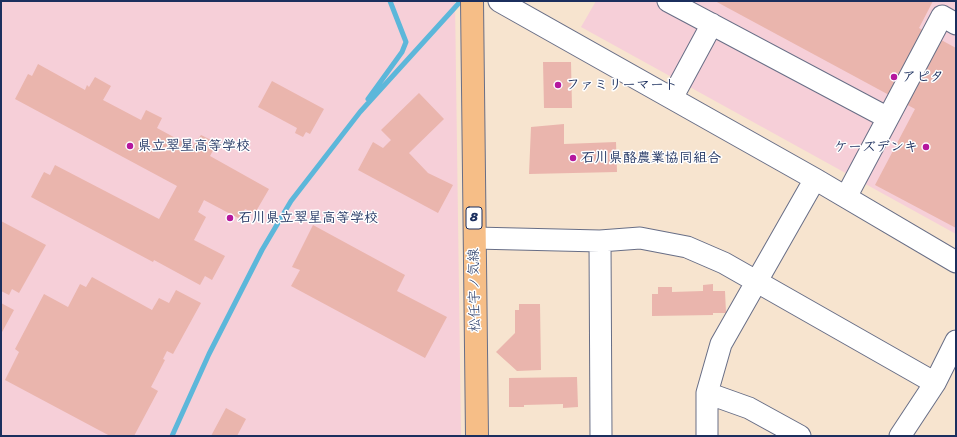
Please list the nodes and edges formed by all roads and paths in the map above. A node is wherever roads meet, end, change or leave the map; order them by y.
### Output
1 (472, 1) edge
2 (499, 1) edge
3 (668, 1) edge
4 (712, 24) junction
5 (956, 24) edge
6 (672, 98) junction
7 (888, 118) junction
8 (815, 179) junction
9 (846, 198) junction
10 (474, 238) junction
11 (600, 241) junction
12 (956, 262) edge
13 (756, 282) junction
14 (956, 341) edge
15 (935, 383) junction
16 (707, 393) junction
17 (477, 436) edge
18 (601, 436) edge
19 (707, 436) edge
20 (800, 436) edge
21 (900, 436) edge

1 - 10 main road, 松任宇ノ気線 / 8
2 - 6 street
3 - 4 street
4 - 6 street
4 - 7 street
5 - 7 street
6 - 8 street
7 - 9 street
8 - 9 street
8 - 13 street
9 - 12 street
10 - 11 street
10 - 17 main road, 松任宇ノ気線 / 8
11 - 13 street
11 - 18 street
13 - 15 street
13 - 16 street
14 - 15 street
15 - 21 street
16 - 19 street
16 - 20 street

